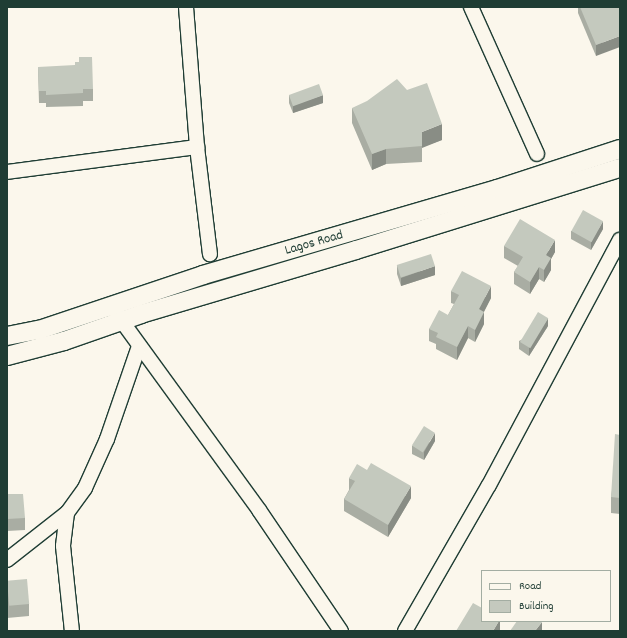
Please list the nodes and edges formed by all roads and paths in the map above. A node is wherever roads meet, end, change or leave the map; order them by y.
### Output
1 (186, 7) edge
2 (471, 7) edge
3 (197, 147) junction
4 (620, 149) edge
5 (537, 154) dead end
6 (620, 168) edge
7 (7, 172) edge
8 (620, 240) edge
9 (210, 254) dead end
10 (111, 306) junction
11 (121, 320) junction
12 (7, 336) edge
13 (139, 346) junction
14 (7, 356) edge
15 (67, 513) junction
16 (7, 560) edge
17 (72, 631) edge
18 (341, 631) edge
19 (405, 631) edge

1 - 3 street
2 - 5 street
3 - 7 street
3 - 9 street
4 - 10 main road, Lagos Road
6 - 11 main road, Lagos Road
8 - 19 street
10 - 11 street
10 - 12 main road, Lagos Road
11 - 13 street
11 - 14 main road, Lagos Road
13 - 15 street
13 - 18 street
15 - 16 street
15 - 17 street

